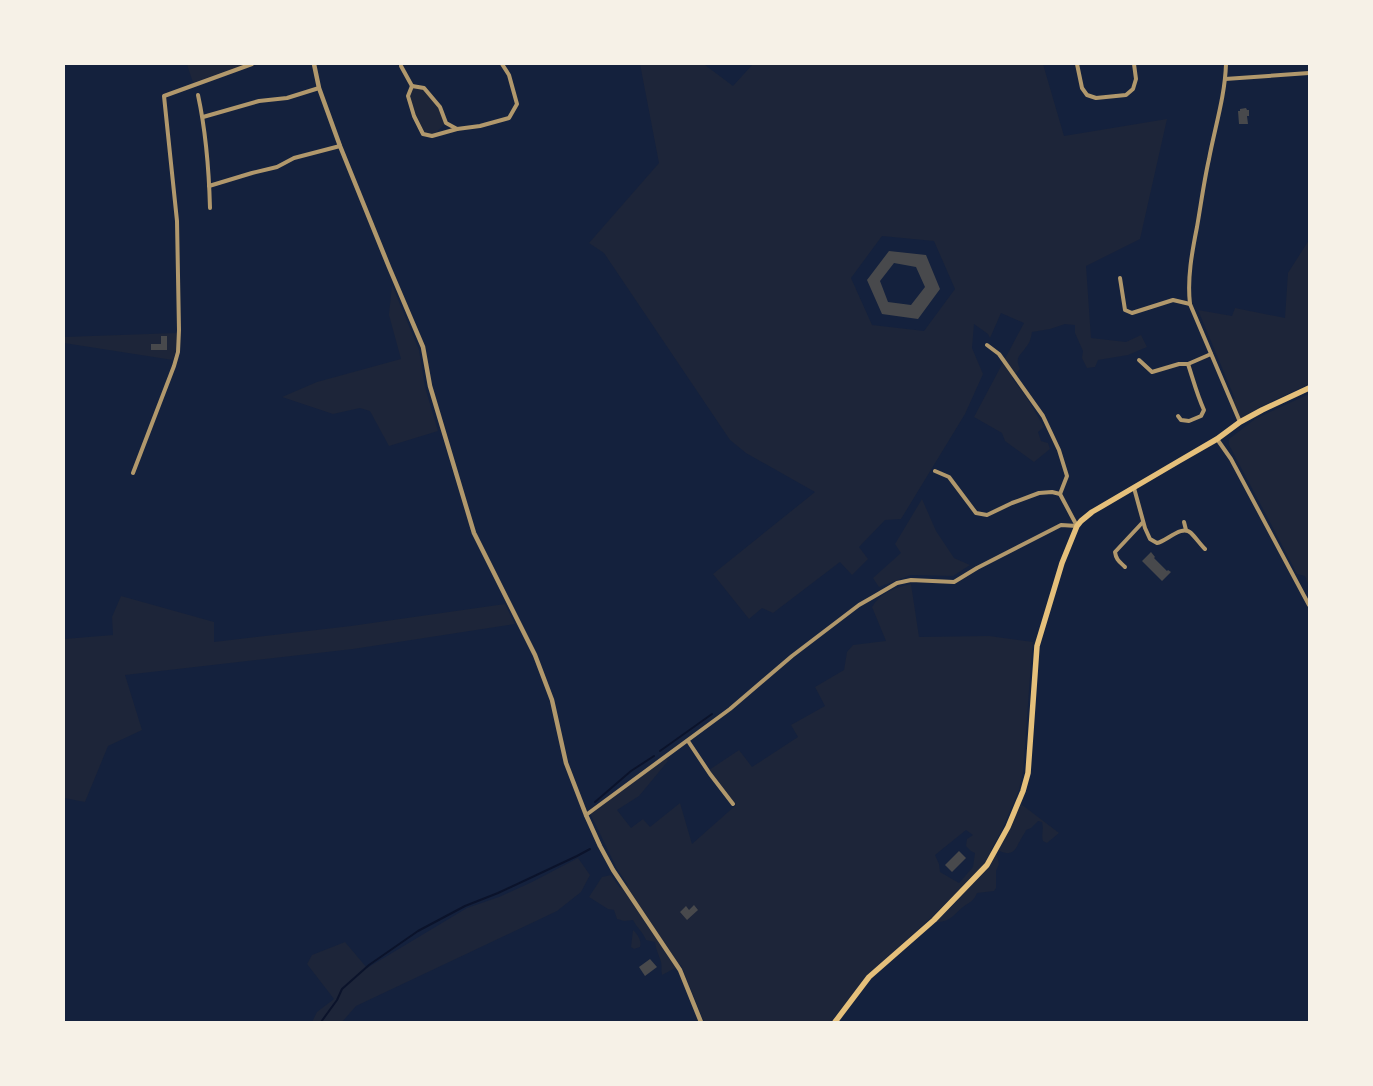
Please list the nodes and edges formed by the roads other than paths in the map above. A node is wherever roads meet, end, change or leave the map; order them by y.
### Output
1 (252, 64) edge
2 (314, 64) edge
3 (502, 64) edge
4 (1077, 64) edge
5 (1134, 64) edge
6 (1226, 64) edge
7 (401, 66) dead end
8 (1309, 73) edge
9 (1226, 79) junction
10 (412, 86) junction
11 (320, 88) junction
12 (198, 95) dead end
13 (203, 117) junction
14 (457, 129) junction
15 (340, 146) junction
16 (209, 186) junction
17 (210, 208) dead end
18 (1120, 278) dead end
19 (1190, 304) junction
20 (987, 345) dead end
21 (1211, 354) junction
22 (1139, 360) dead end
23 (1188, 364) junction
24 (1152, 372) junction
25 (1151, 379) dead end
26 (1309, 388) edge
27 (1178, 416) dead end
28 (1240, 422) junction
29 (1217, 438) junction
30 (935, 471) dead end
31 (133, 473) dead end
32 (1134, 488) junction
33 (1060, 494) junction
34 (1143, 522) junction
35 (1184, 522) dead end
36 (1078, 526) junction
37 (1186, 530) junction
38 (1204, 550) dead end
39 (1125, 567) dead end
40 (1309, 606) edge
41 (688, 741) junction
42 (733, 804) dead end
43 (586, 815) junction
44 (700, 1022) edge
45 (835, 1022) edge

1 - 31 street
2 - 11 street
3 - 14 street
4 - 5 street
6 - 9 street
7 - 10 street
8 - 9 street
9 - 19 street
10 - 14 street
10 - 14 street
11 - 13 street
11 - 15 street
12 - 13 street
13 - 16 street
15 - 16 street
15 - 43 street
16 - 17 street
18 - 19 street
19 - 21 street
20 - 33 street
21 - 23 street
21 - 28 street
22 - 24 street
23 - 24 street
23 - 27 street
24 - 25 street
26 - 28 main road
28 - 29 main road
29 - 32 main road
29 - 40 street
30 - 33 street
32 - 34 street
32 - 36 main road
33 - 36 street
34 - 37 street
34 - 39 street
35 - 37 street
36 - 41 street
36 - 45 main road
37 - 38 street
41 - 42 street
41 - 43 street
43 - 44 street

